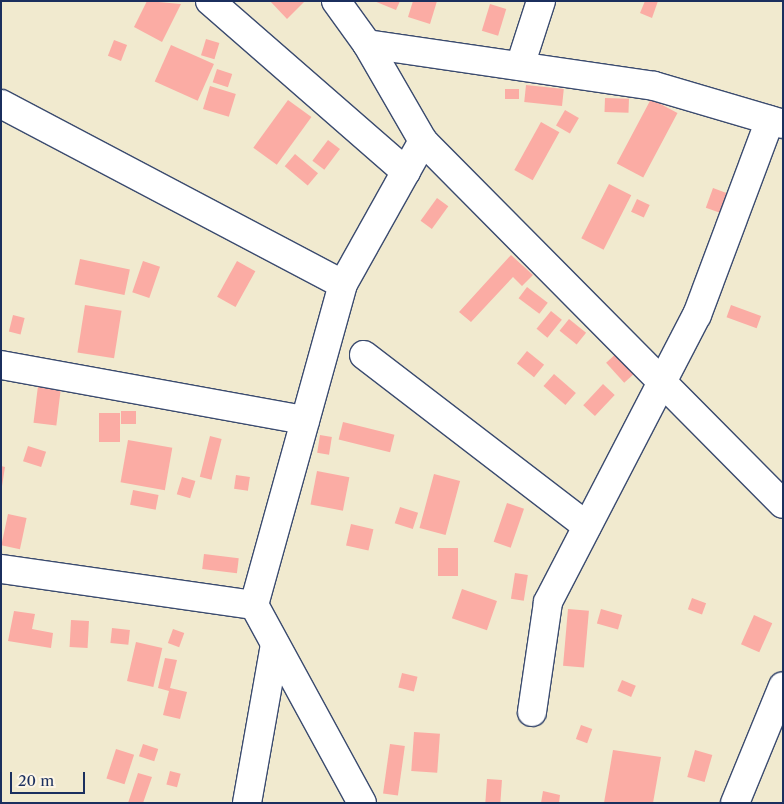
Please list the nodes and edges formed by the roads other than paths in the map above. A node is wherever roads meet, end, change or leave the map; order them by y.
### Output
1 (210, 1) edge
2 (336, 1) edge
3 (541, 1) edge
4 (367, 44) junction
5 (520, 66) junction
6 (1, 104) edge
7 (777, 122) edge
8 (423, 141) junction
9 (406, 172) junction
10 (343, 284) junction
11 (364, 355) dead end
12 (1, 365) edge
13 (663, 383) junction
14 (305, 420) junction
15 (783, 504) edge
16 (587, 526) junction
17 (1, 569) edge
18 (254, 605) junction
19 (275, 644) junction
20 (783, 686) edge
21 (532, 712) dead end
22 (247, 803) edge
23 (362, 803) edge
24 (735, 803) edge

1 - 9 street
2 - 4 street
3 - 5 street
4 - 5 street
4 - 8 street
5 - 7 street
6 - 10 street
7 - 13 street
8 - 9 street
8 - 13 street
9 - 10 street
10 - 14 street
11 - 16 street
12 - 14 street
13 - 15 street
13 - 16 street
14 - 18 street
16 - 21 street
17 - 18 street
18 - 19 street
19 - 22 street
19 - 23 street
20 - 24 street

